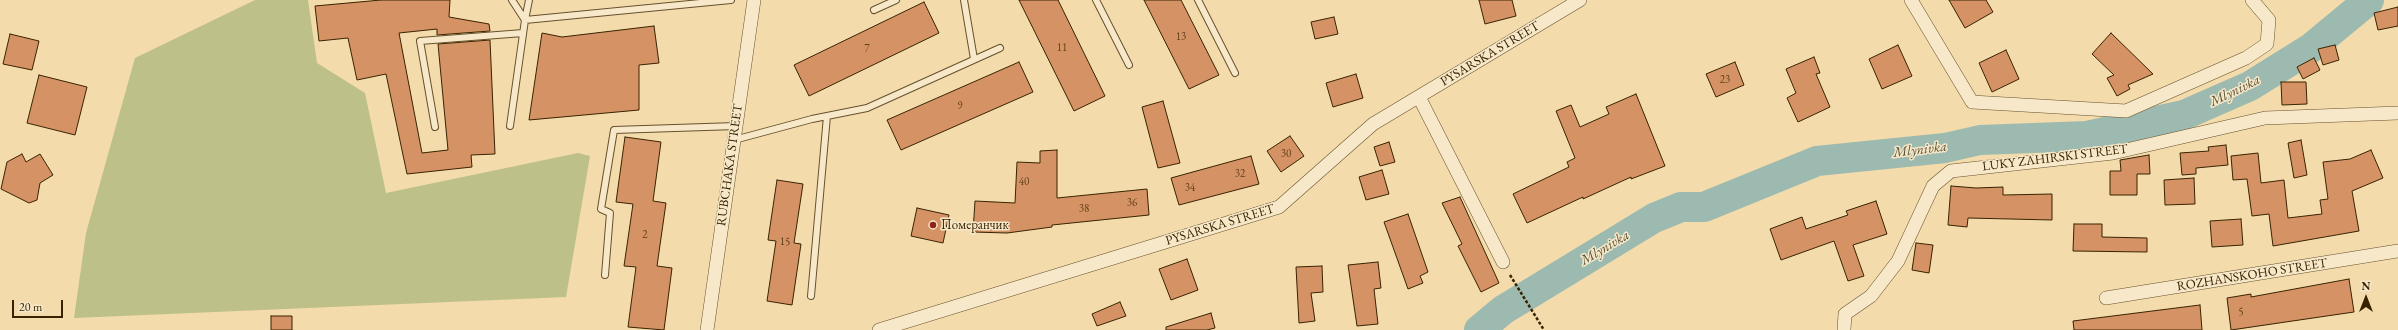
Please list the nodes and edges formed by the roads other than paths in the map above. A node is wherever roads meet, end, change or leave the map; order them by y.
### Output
1 (512, 0) edge
2 (529, 0) edge
3 (731, 0) edge
4 (754, 0) edge
5 (896, 0) edge
6 (964, 0) edge
7 (1096, 0) edge
8 (1198, 0) edge
9 (1580, 0) edge
10 (1911, 0) edge
11 (2252, 0) edge
12 (874, 10) dead end
13 (525, 20) junction
14 (523, 33) junction
15 (1000, 48) dead end
16 (974, 59) junction
17 (1128, 65) dead end
18 (1235, 73) dead end
19 (1419, 97) junction
20 (2398, 113) edge
21 (827, 116) junction
22 (510, 126) dead end
23 (736, 126) junction
24 (435, 127) dead end
25 (734, 140) junction
26 (2398, 251) edge
27 (1503, 262) road end
28 (605, 275) dead end
29 (811, 296) dead end
30 (2106, 298) dead end
31 (1843, 328) edge
32 (707, 330) edge
33 (879, 330) edge

1 - 13 lane
2 - 13 lane
3 - 13 lane
4 - 23 street, RUBCHAKA STREET
5 - 12 lane
6 - 16 lane
7 - 17 lane
8 - 18 lane
9 - 19 street, PYSARSKA STREET
10 - 11 street
13 - 14 lane
14 - 22 lane
14 - 24 lane
15 - 16 lane
16 - 21 lane
19 - 27 street
19 - 33 street, PYSARSKA STREET
20 - 31 street, LUKY ZAHIRSKI STREET
21 - 25 lane
21 - 29 lane
23 - 25 street, RUBCHAKA STREET
23 - 28 lane
25 - 32 street, RUBCHAKA STREET
26 - 30 street, ROZHANSKOHO STREET

